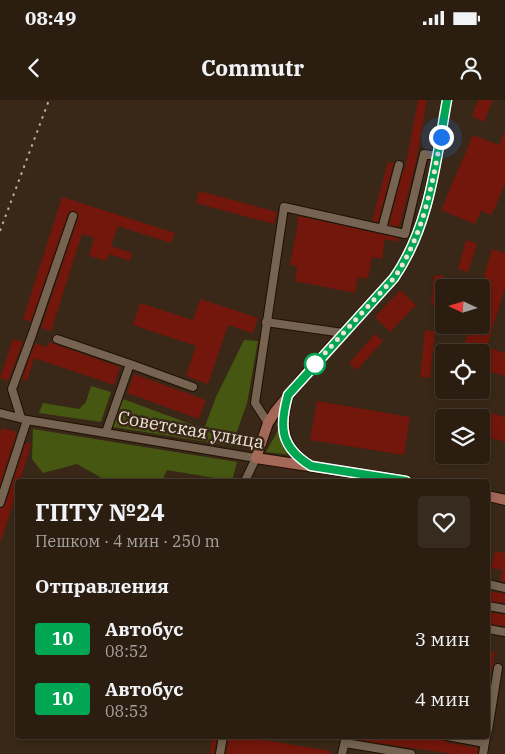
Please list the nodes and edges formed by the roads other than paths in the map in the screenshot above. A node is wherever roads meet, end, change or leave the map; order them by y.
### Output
1 (447, 100) edge
2 (437, 156) junction
3 (399, 165) dead end
4 (73, 216) dead end
5 (382, 228) junction
6 (266, 322) junction
7 (343, 333) junction
8 (57, 339) dead end
9 (130, 364) junction
10 (194, 387) dead end
11 (288, 395) junction
12 (0, 413) edge
13 (24, 419) junction
14 (268, 423) junction
15 (106, 432) junction
16 (256, 458) junction
17 (311, 466) junction
18 (246, 479) edge
19 (385, 479) edge
20 (490, 496) edge
21 (504, 496) edge
22 (0, 503) edge
23 (490, 584) edge
24 (505, 588) edge
25 (490, 606) edge
26 (505, 609) edge
27 (490, 629) edge
28 (505, 632) edge
29 (498, 668) dead end
30 (490, 718) edge
31 (222, 739) edge
32 (345, 740) edge
33 (486, 740) edge
34 (220, 754) edge
35 (342, 754) edge
36 (411, 754) edge
37 (483, 754) edge

1 - 2 main road
2 - 5 street
2 - 7 main road
3 - 5 street
4 - 13 street
5 - 6 street
6 - 7 street
6 - 14 street
7 - 11 main road
8 - 9 street
9 - 10 street
9 - 15 street
11 - 14 main road
11 - 17 main road
12 - 13 street, Советская улица
13 - 15 street, Советская улица
13 - 22 street
14 - 16 main road
15 - 16 street, Советская улица
16 - 17 main road, Советская улица
16 - 18 street
17 - 19 main road, Советская улица
20 - 21 main road
23 - 24 street
25 - 26 street
27 - 28 street
29 - 30 street
31 - 34 street
32 - 35 street
32 - 36 street
33 - 37 street

